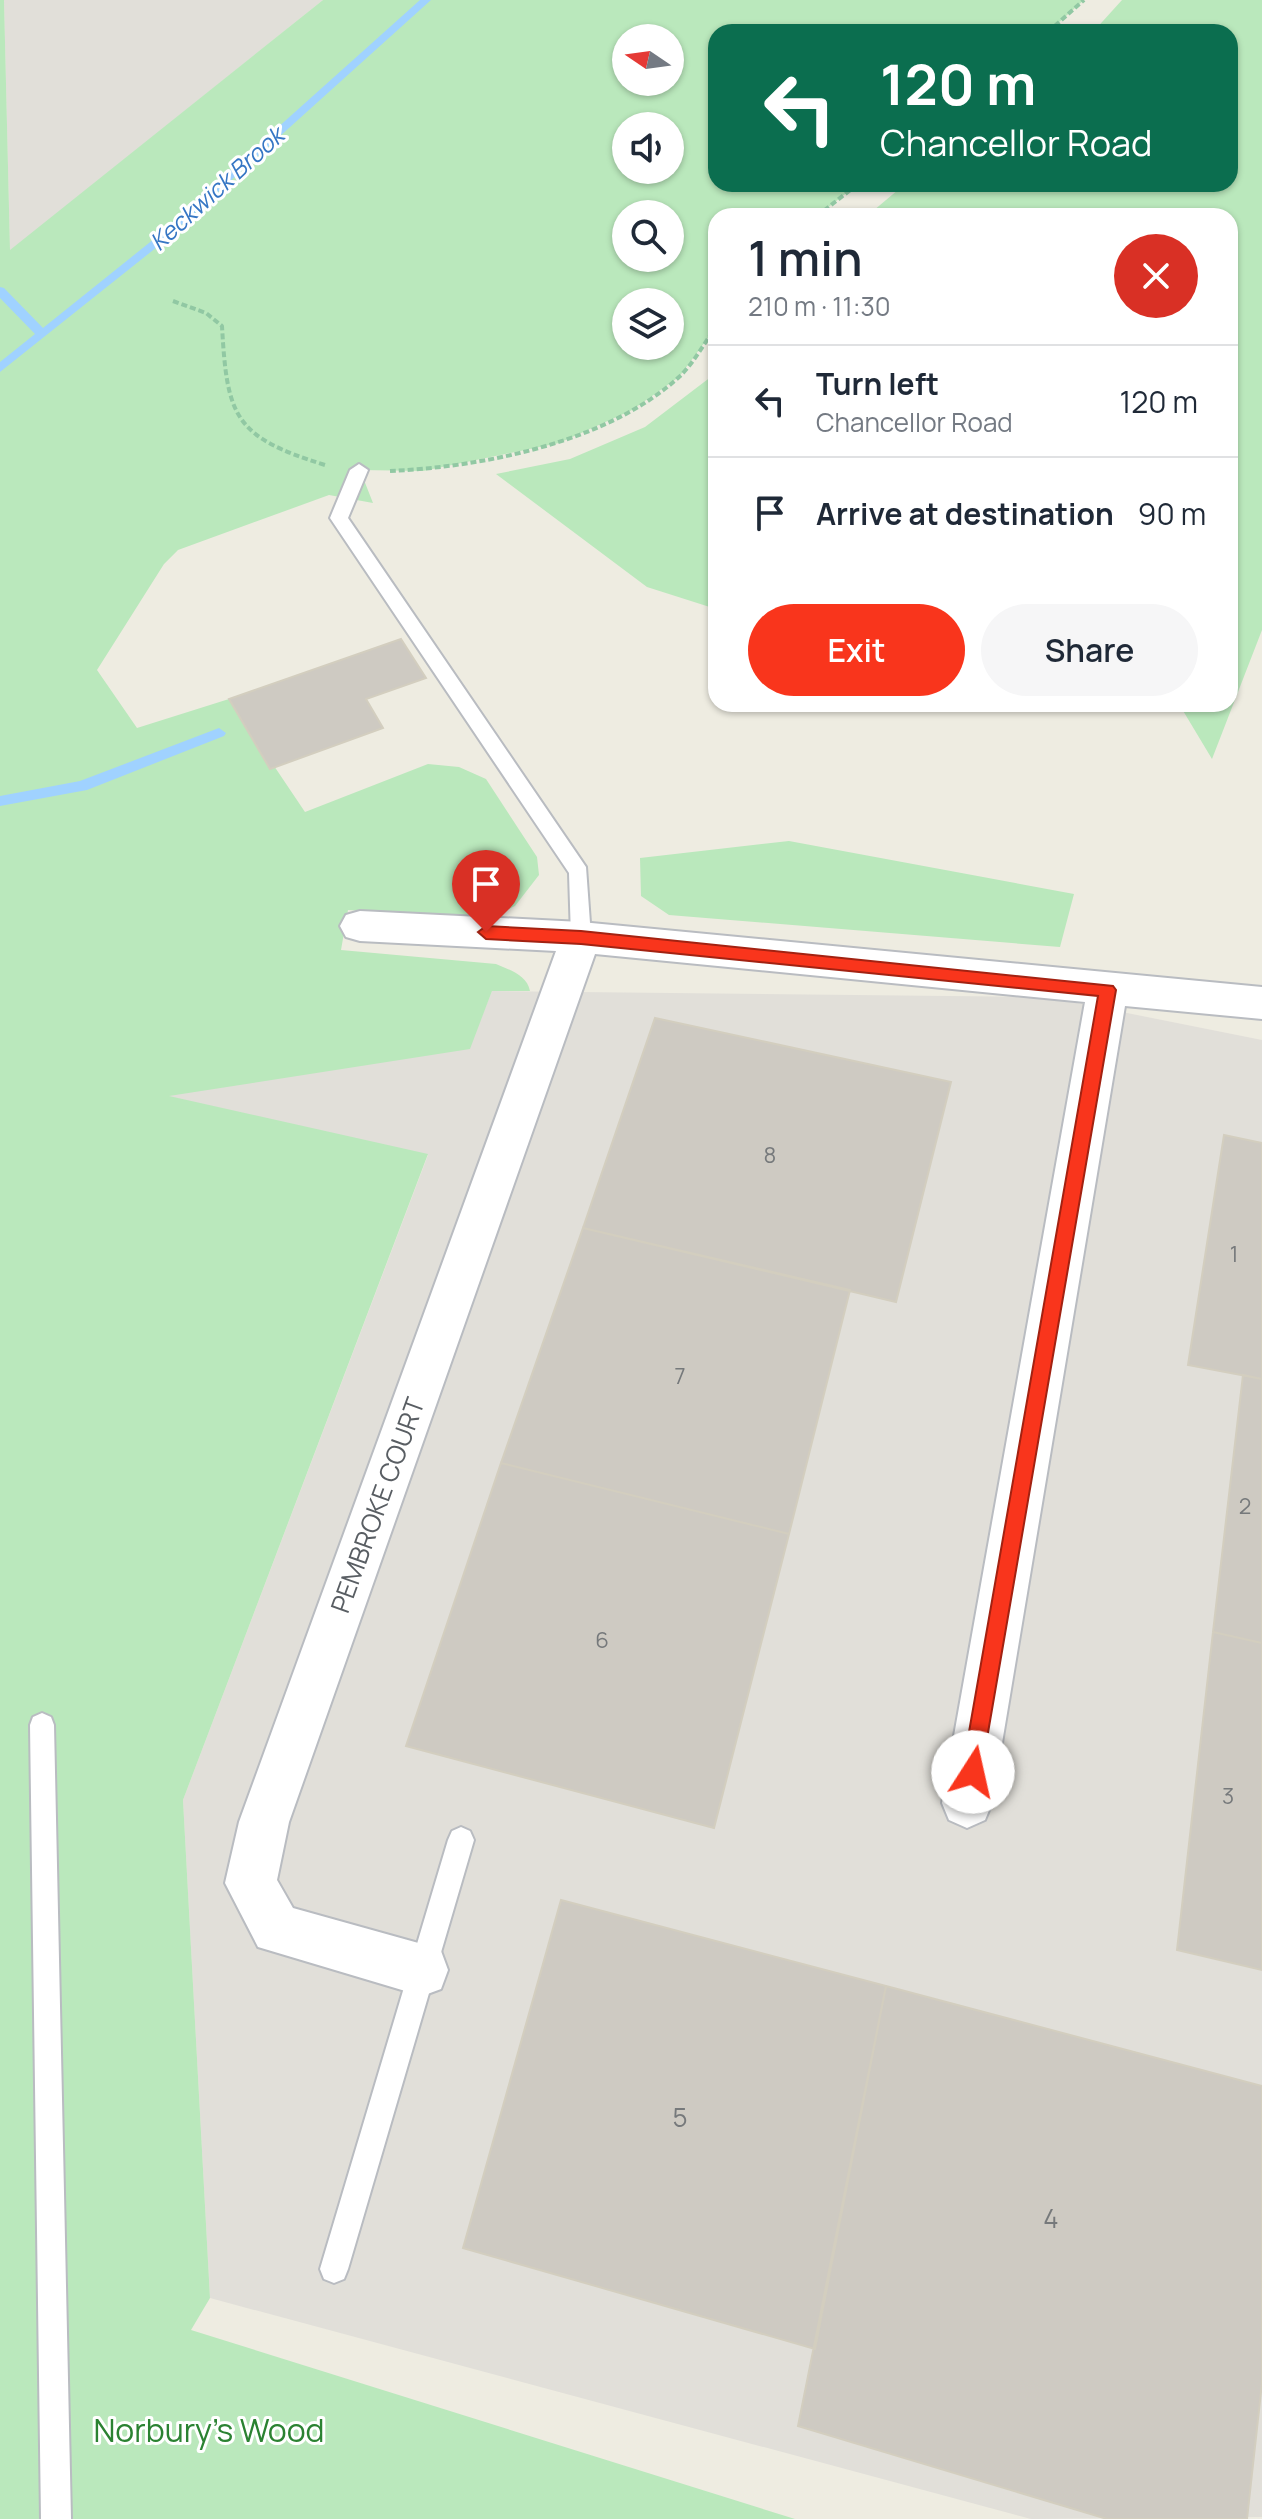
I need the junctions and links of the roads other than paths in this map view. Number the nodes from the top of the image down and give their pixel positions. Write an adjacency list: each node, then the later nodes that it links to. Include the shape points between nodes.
1 (359, 470): 3 (lane, via 339,518 579,872)
2 (360, 926): 3 (street)
3 (581, 937): 4 (street); 9 (street, PEMBROKE COURT, via 264,1822 251,1883 276,1929)
4 (1107, 990): 5 (street); 7 (street)
5 (1262, 1003)
6 (42, 1725): 11 (lane)
7 (967, 1803)
8 (461, 1840): 9 (lane)
9 (422, 1970): 10 (lane)
10 (334, 2269)
11 (56, 2519)

